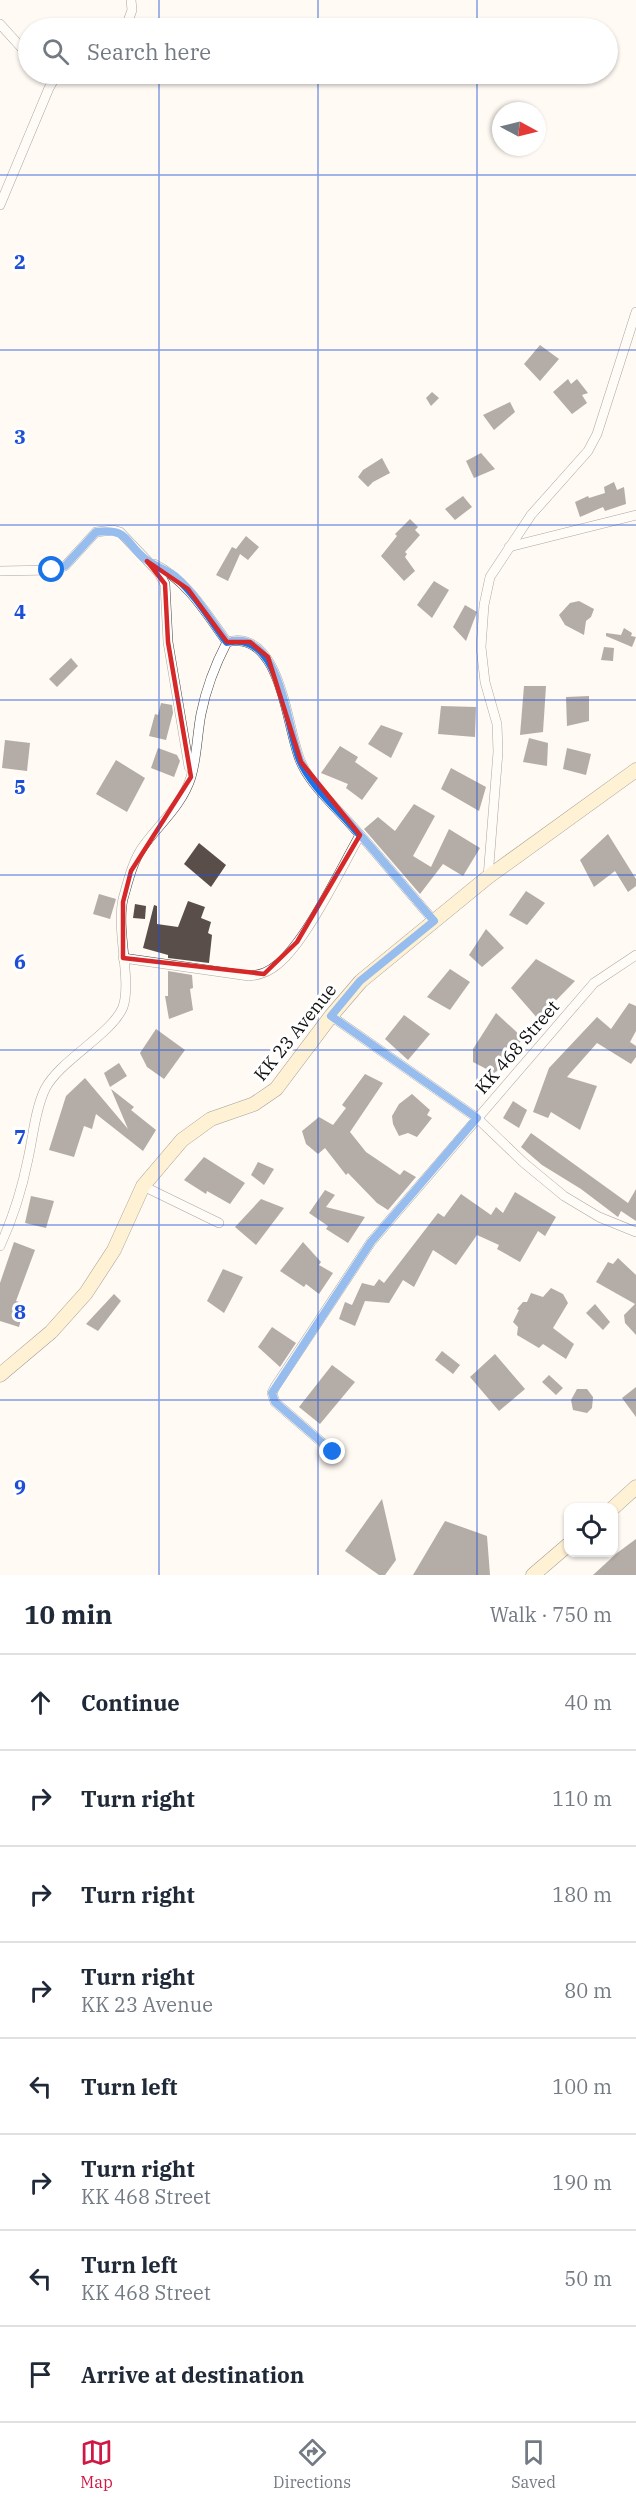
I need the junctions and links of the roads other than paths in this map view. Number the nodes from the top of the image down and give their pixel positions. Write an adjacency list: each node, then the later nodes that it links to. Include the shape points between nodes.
1 (131, 0): 2 (street)
2 (129, 18)
3 (0, 24): 4 (street)
4 (18, 44)
5 (51, 84): 6 (street)
6 (0, 205)
7 (636, 312): 9 (street, via 588,451 531,515)
8 (636, 515): 9 (street)
9 (509, 547): 16 (street, via 490,577 483,605 481,647 485,682 497,724 498,752)
10 (147, 561): 11 (street, via 120,532 104,531 96,532 65,566); 12 (street, via 188,589); 14 (street, via 165,584 168,642)
11 (0, 571)
12 (227, 642): 14 (street, via 204,700); 15 (street, via 250,642 268,657 301,762 322,793)
13 (636, 770): 16 (main road, KK 23 Avenue)
14 (191, 777): 19 (street, via 163,825 142,848 131,871 123,902)
15 (360, 835): 17 (street); 19 (street, via 297,942 279,964 264,974 249,976)
16 (488, 877): 17 (main road, KK 23 Avenue)
17 (434, 921): 20 (main road, KK 23 Avenue, via 360,981)
18 (636, 955): 21 (street, KK 468 Street, via 594,982)
19 (123, 958): 25 (street, via 125,992 117,1018 46,1088 25,1174)
20 (331, 1016): 21 (street); 22 (main road, KK 23 Avenue, via 276,1089 255,1104 211,1119 182,1140)
21 (477, 1118): 24 (street, via 564,1196 599,1217); 27 (street, KK 468 Street, via 371,1242 272,1393 275,1402)
22 (143, 1186): 23 (street); 26 (main road, KK 23 Avenue, via 114,1250 86,1293 51,1332)
23 (219, 1223)
24 (636, 1232)
25 (0, 1246)
26 (0, 1375)
27 (333, 1452)
28 (636, 1487): 29 (main road)
29 (618, 1503)
30 (564, 1548): 31 (main road)
31 (533, 1575)

